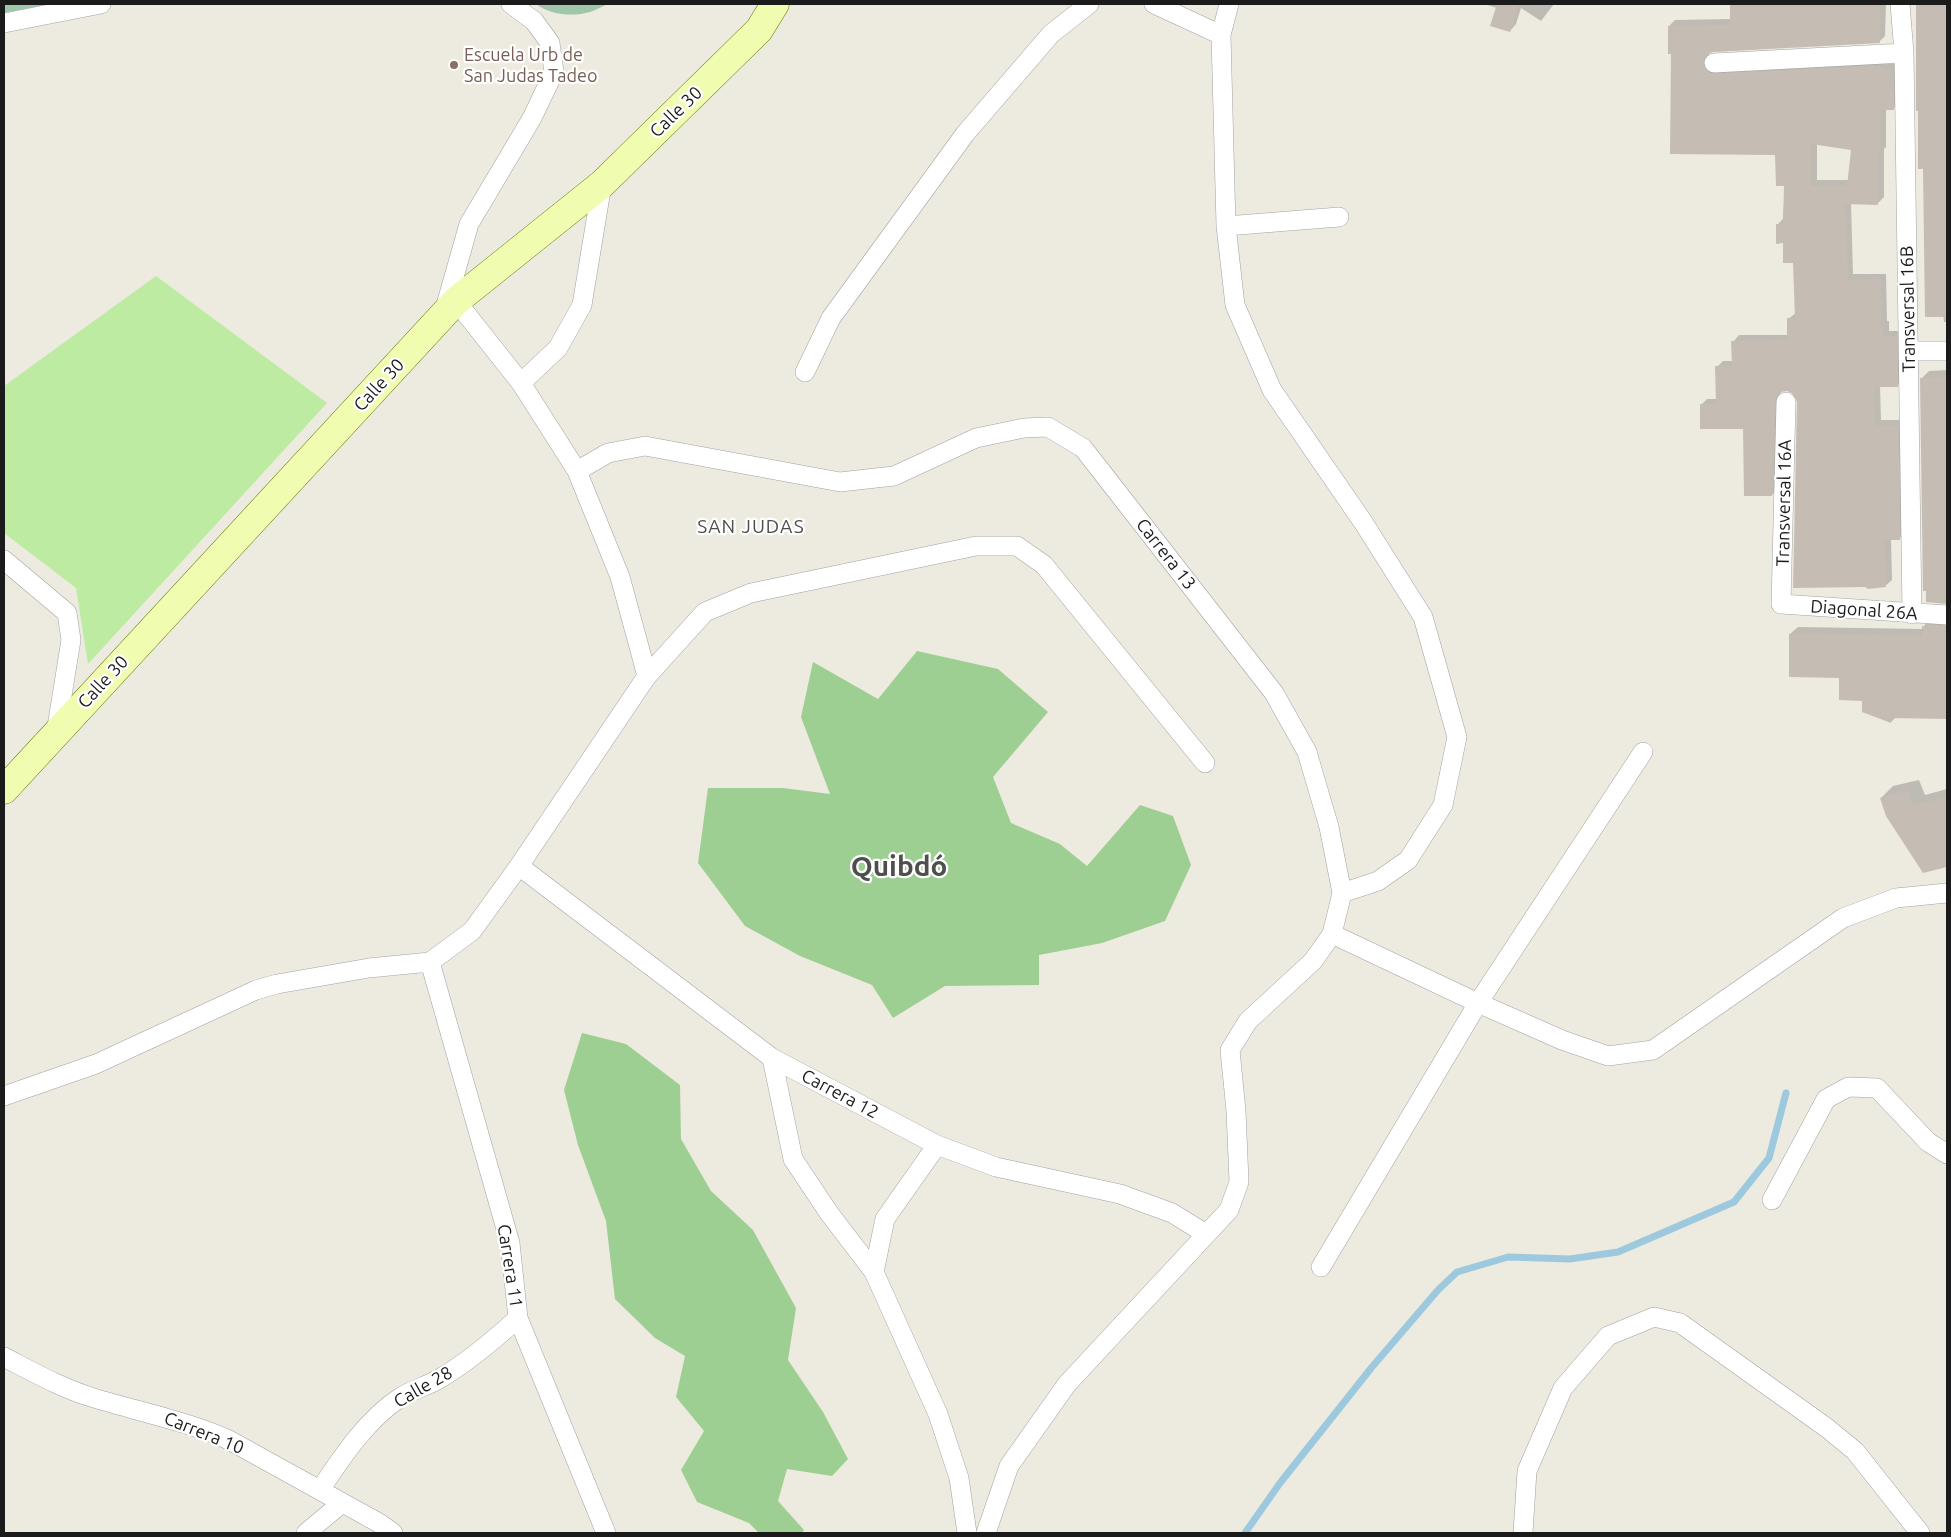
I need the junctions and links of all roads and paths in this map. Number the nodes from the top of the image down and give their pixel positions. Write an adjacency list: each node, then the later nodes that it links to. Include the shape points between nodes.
1 (101, 4): 8 (street)
2 (510, 4): 15 (street, via 534,21 550,43 554,72 532,118 469,224)
3 (775, 4): 12 (main road, Calle 30, via 759,30)
4 (1089, 4): 18 (street, via 1052,34 965,134 831,318)
5 (1154, 4): 9 (street)
6 (1229, 4): 9 (street)
7 (1900, 4): 10 (street, Transversal 16B)
8 (4, 23)
9 (1221, 35): 14 (street)
10 (1904, 54): 11 (street); 16 (street, Transversal 16B)
11 (1714, 63)
12 (602, 184): 15 (main road, Calle 30); 19 (street, via 582,305 558,348)
13 (1339, 217): 14 (street)
14 (1226, 226): 32 (street, via 1235,305 1272,390 1363,522 1423,617 1457,737 1443,805 1408,860 1378,881)
15 (450, 308): 19 (street); 27 (main road, Calle 30)
16 (1908, 351): 17 (street); 24 (street, Transversal 16B)
17 (1947, 351)
18 (805, 372)
19 (521, 383): 21 (street)
20 (1786, 402): 23 (street, Transversal 16A)
21 (577, 471): 26 (street, via 620,577); 32 (street, Carrera 13, via 608,453 645,446 840,482 894,476 976,438 1024,428 1048,427 1083,448 1274,693 1307,752 1329,827)
22 (4, 560): 27 (street, via 67,613 71,640)
23 (1781, 604): 24 (street, Diagonal 26A)
24 (1912, 614): 25 (street, Diagonal 26A)
25 (1947, 615)
26 (647, 676): 29 (street, via 705,612 751,593 976,546 1017,546 1044,565); 31 (street)
27 (56, 733): 30 (main road, Calle 30)
28 (1643, 752): 36 (street)
29 (1205, 763)
30 (9, 776)
31 (519, 866): 35 (street, via 472,931); 37 (street, Carrera 12)
32 (1342, 893): 34 (street)
33 (1947, 894): 36 (street, via 1896,898 1843,918 1653,1050 1608,1056 1562,1040)
34 (1332, 934): 36 (street); 42 (street, via 1313,961 1248,1021 1230,1050 1239,1182 1229,1210)
35 (430, 962): 38 (street, via 369,968 256,990 96,1064); 45 (street, Carrera 11, via 510,1243)
36 (1478, 1003): 43 (street)
37 (772, 1058): 39 (street, Carrera 12); 44 (street, via 793,1159)
38 (4, 1096)
39 (937, 1145): 42 (street, Carrera 12, via 996,1167 1120,1194 1172,1213); 44 (street, via 885,1219)
40 (1947, 1154): 41 (street, via 1928,1142 1876,1088 1848,1087 1826,1099)
41 (1772, 1200)
42 (1206, 1234): 53 (street, via 1067,1384 1009,1466)
43 (1321, 1267)
44 (874, 1272): 52 (street, via 938,1414 960,1478)
45 (518, 1318): 47 (street, Calle 28, via 455,1369 389,1406 369,1424); 51 (street, Carrera 11)
46 (4, 1357): 47 (street, Carrera 10, via 93,1398 204,1429)
47 (320, 1490): 48 (street, Carrera 10)
48 (342, 1504): 49 (street); 50 (street, Carrera 10)
49 (306, 1533)
50 (393, 1533)
51 (606, 1533)
52 (967, 1533)
53 (986, 1533)
54 (1523, 1533): 55 (street, via 1527,1471 1563,1388 1608,1336 1654,1317 1680,1323 1855,1451)
55 (1920, 1533)

